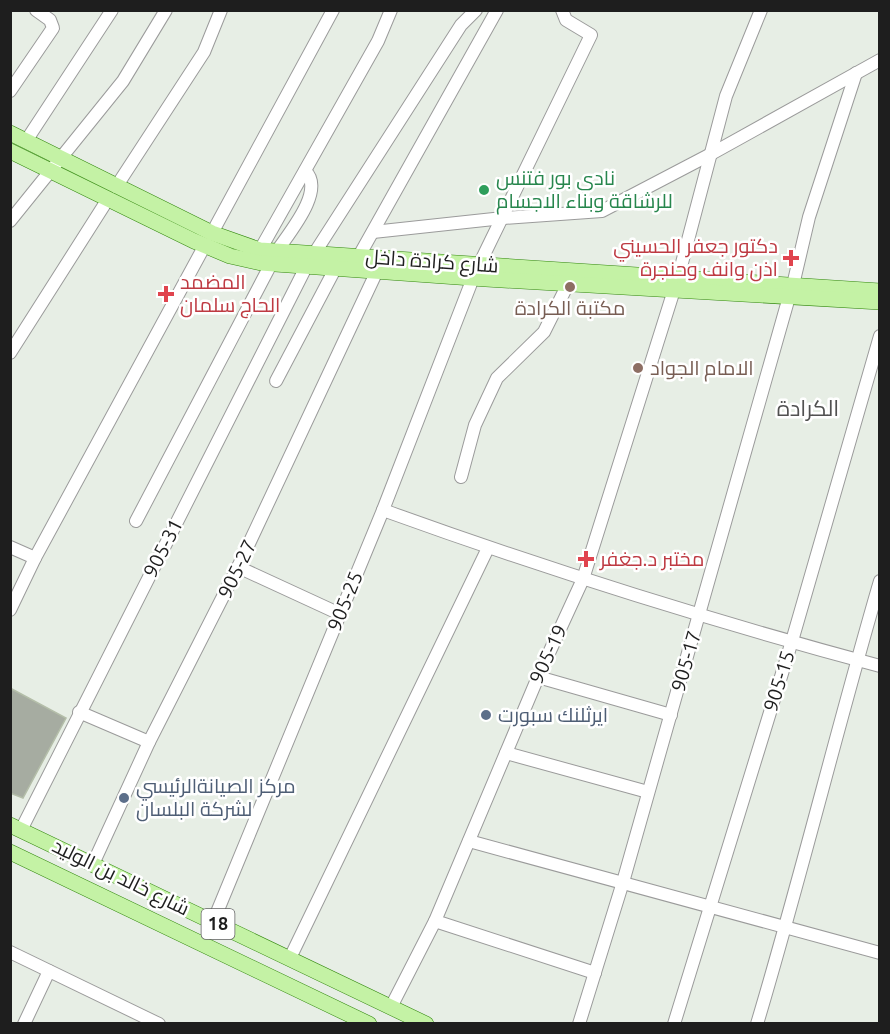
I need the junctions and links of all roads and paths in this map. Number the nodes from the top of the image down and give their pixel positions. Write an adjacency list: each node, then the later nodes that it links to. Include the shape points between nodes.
1 (36, 10): 13 (street, via 50,20 53,28)
2 (112, 10): 15 (street)
3 (166, 10): 18 (street, via 123,81)
4 (221, 10): 21 (street, via 204,52)
5 (333, 10): 25 (street)
6 (391, 10): 20 (street, via 378,42)
7 (476, 10): 27 (street, via 461,25)
8 (498, 10): 24 (street)
9 (562, 10): 22 (street, 905-25, via 566,20 591,35)
10 (761, 10): 17 (street, 905-19, via 726,96)
11 (879, 60): 12 (street)
12 (856, 73): 17 (street); 36 (street, 905-17, via 809,217)
13 (10, 91)
14 (10, 133): 15 (main road, شارع كرادة داخل)
15 (26, 141): 18 (main road, شارع كرادة داخل)
16 (10, 151): 19 (main road, شارع كرادة داخل)
17 (711, 154): 22 (street, via 602,211); 35 (street, 905-19)
18 (63, 158): 19 (street); 21 (main road, شارع كرادة داخل)
19 (51, 171): 21 (main road, شارع كرادة داخل); 23 (street)
20 (305, 171): 26 (street); 29 (street, 905-31, via 311,179 310,195)
21 (112, 193): 25 (main road, شارع كرادة داخل); 40 (street)
22 (503, 218): 24 (street); 33 (street, 905-25)
23 (10, 221)
24 (373, 232): 28 (street)
25 (208, 239): 26 (main road, شارع كرادة داخل); 29 (main road, شارع كرادة داخل, via 230,256); 47 (street)
26 (260, 250): 29 (main road, شارع كرادة داخل)
27 (314, 254): 28 (main road, شارع كرادة داخل); 29 (main road, شارع كرادة داخل)
28 (359, 256): 33 (main road, شارع كرادة داخل)
29 (274, 258): 30 (main road, شارع كرادة داخل); 44 (street, 905-31)
30 (306, 267): 31 (main road, شارع كرادة داخل); 58 (street, 905-31)
31 (335, 269): 32 (main road, شارع كرادة داخل); 41 (street)
32 (377, 272): 33 (main road, شارع كرادة داخل); 48 (street, 905-27)
33 (476, 272): 34 (main road, شارع كرادة داخل); 35 (main road, شارع كرادة داخل); 43 (street, 905-25)
34 (568, 284): 35 (main road, شارع كرادة داخل); 42 (street, via 543,332 497,378 475,425)
35 (676, 284): 36 (main road, شارع كرادة داخل); 49 (street, 905-19)
36 (791, 291): 37 (main road, شارع كرادة داخل); 38 (main road, شارع كرادة داخل); 53 (street, 905-17)
37 (879, 291)
38 (879, 302)
39 (879, 336): 54 (street, 905-15)
40 (10, 353)
41 (276, 381)
42 (461, 477)
43 (383, 510): 46 (street); 52 (street, 905-25)
44 (136, 521)
45 (10, 547): 47 (street)
46 (488, 548): 49 (street); 74 (street)
47 (35, 558): 51 (street)
48 (238, 567): 52 (street); 60 (street, 905-27)
49 (583, 579): 53 (street); 57 (street, 905-19)
50 (879, 581): 55 (street)
51 (10, 610)
52 (340, 614): 69 (street, 905-25)
53 (700, 615): 54 (street); 59 (street, 905-17)
54 (792, 641): 55 (street); 68 (street, 905-15)
55 (857, 660): 56 (street); 71 (street)
56 (879, 666)
57 (538, 677): 59 (street); 61 (street, 905-19)
58 (79, 712): 60 (street); 63 (street, 905-31)
59 (671, 715): 62 (street, 905-17)
60 (149, 742): 66 (street, 905-27)
61 (506, 753): 62 (street); 64 (street, 905-19)
62 (648, 792): 67 (street, 905-17)
63 (16, 827): 66 (main road, شارع خالد بن الوليد / 18)
64 (469, 841): 67 (street); 70 (street, 905-19)
65 (10, 852): 80 (main road, شارع خالد بن الوليد / 18)
66 (93, 864): 69 (main road, شارع خالد بن الوليد / 18)
67 (623, 882): 68 (street); 76 (street, 905-17)
68 (709, 906): 71 (street); 83 (street, 905-15)
69 (213, 921): 74 (main road, شارع خالد بن الوليد / 18)
70 (435, 921): 76 (street); 77 (street, 905-19)
71 (786, 927): 73 (street); 84 (street)
72 (10, 952): 75 (street)
73 (879, 953)
74 (290, 958): 77 (main road, شارع خالد بن الوليد / 18)
75 (49, 971): 78 (street); 79 (street)
76 (595, 973): 82 (street, 905-17)
77 (391, 1006): 81 (main road, شارع خالد بن الوليد / 18)
78 (24, 1023)
79 (159, 1023)
80 (369, 1023)
81 (426, 1023)
82 (579, 1023)
83 (674, 1023)
84 (757, 1023)

